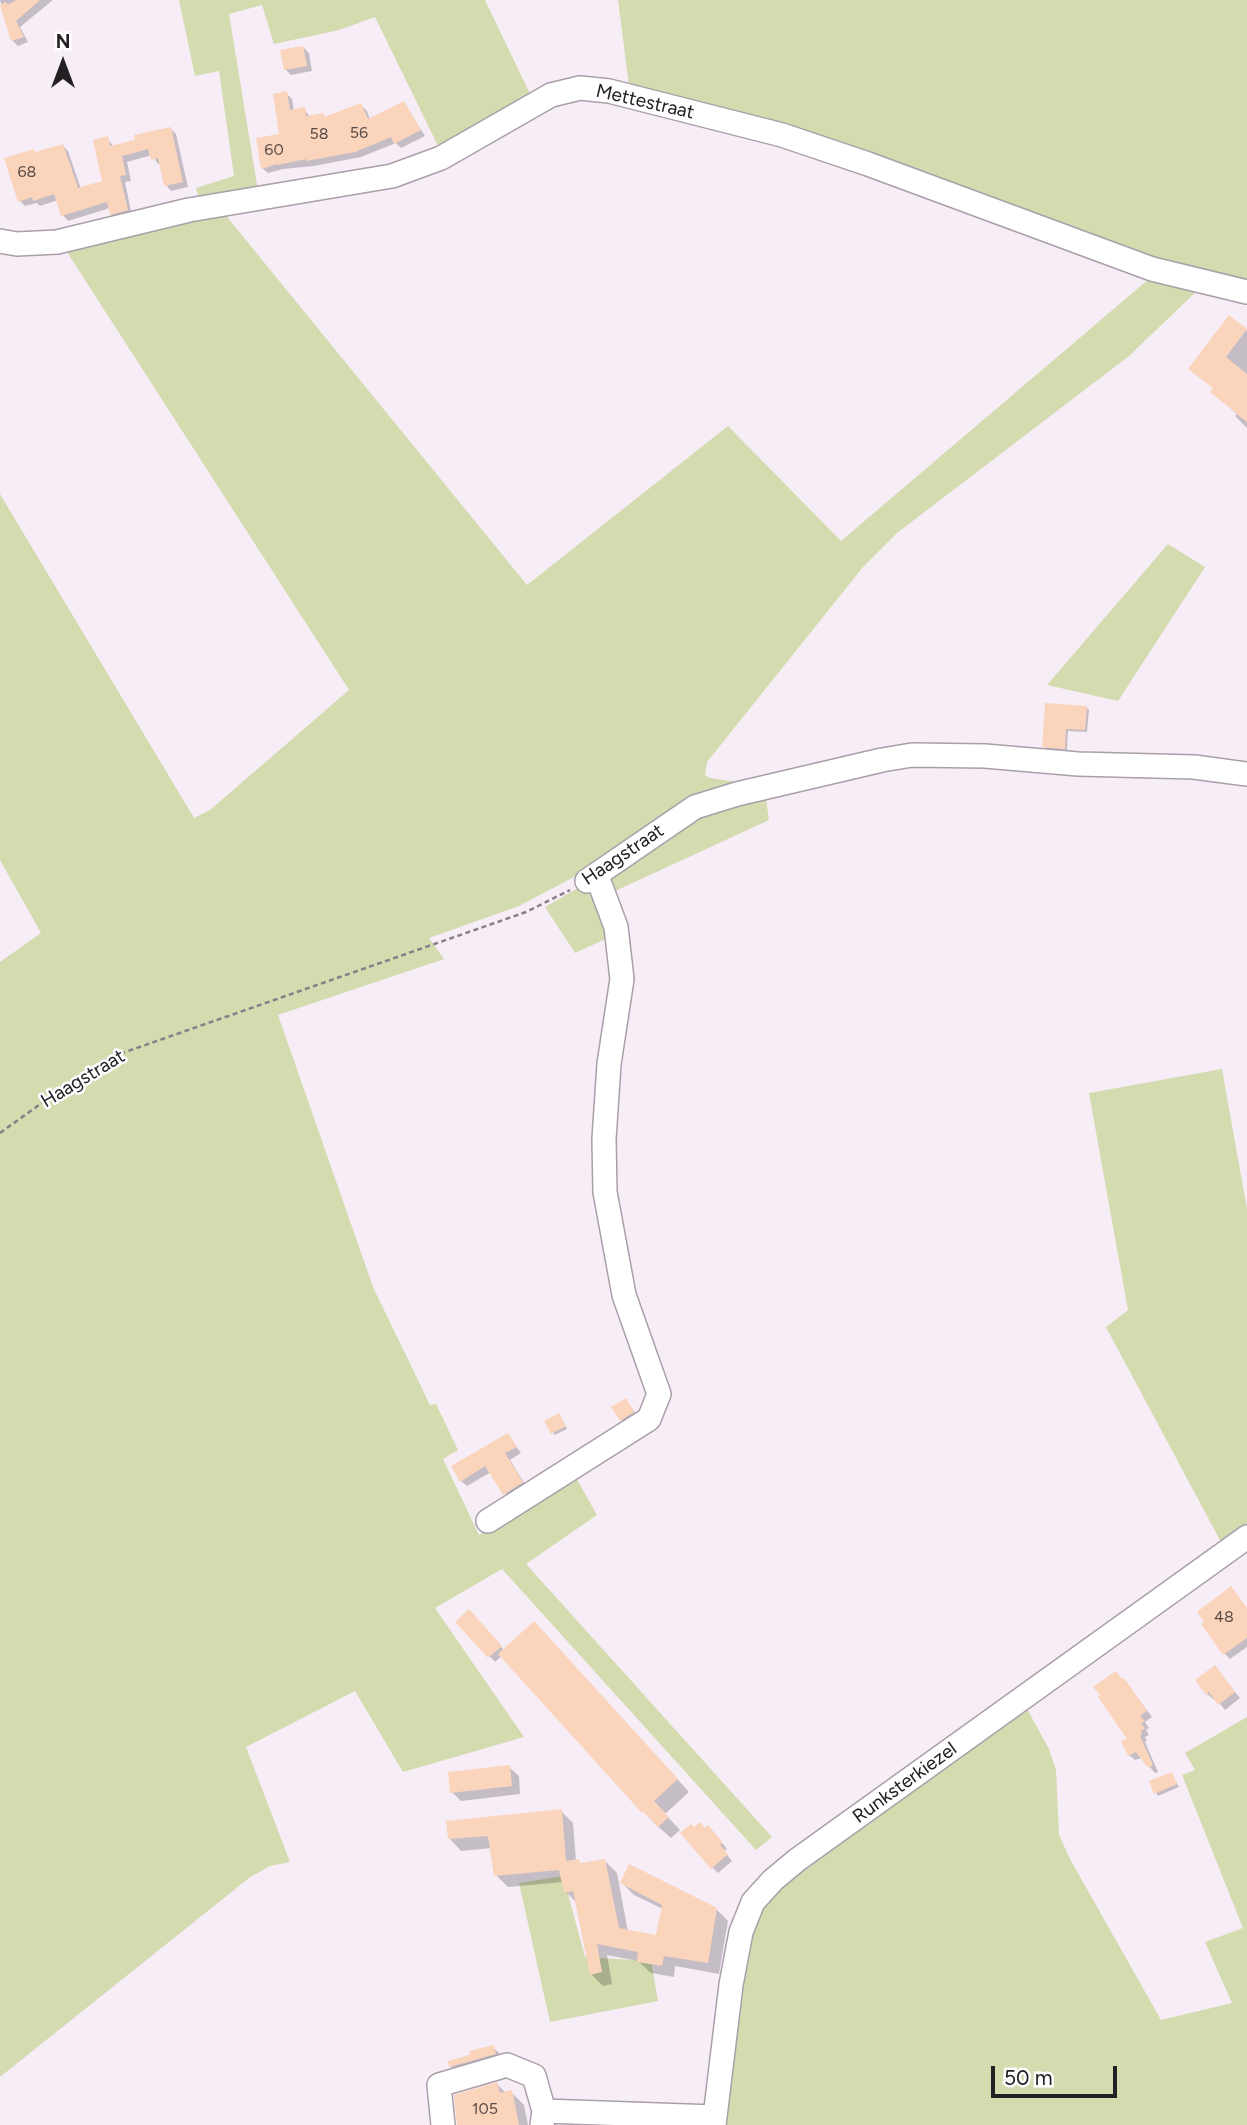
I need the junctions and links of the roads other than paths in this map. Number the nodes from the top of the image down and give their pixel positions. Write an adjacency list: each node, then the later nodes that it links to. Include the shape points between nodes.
1 (0, 242): 2 (street, Mettestraat, via 57,242 190,210 392,176 441,158 551,95 580,88 782,135 1152,269)
2 (1247, 292)
3 (1247, 774): 4 (street, Haagstraat, via 985,756 892,758 695,807 592,878 616,927 622,979 609,1064 605,1192 624,1295 659,1394 649,1419)
4 (488, 1521)
5 (1247, 1537): 7 (street, Runksterkiezel, via 773,1880 753,1902 741,1932)
6 (543, 2118): 7 (street); 8 (street, via 534,2076 507,2065 439,2085)
7 (715, 2121)
8 (443, 2125)

